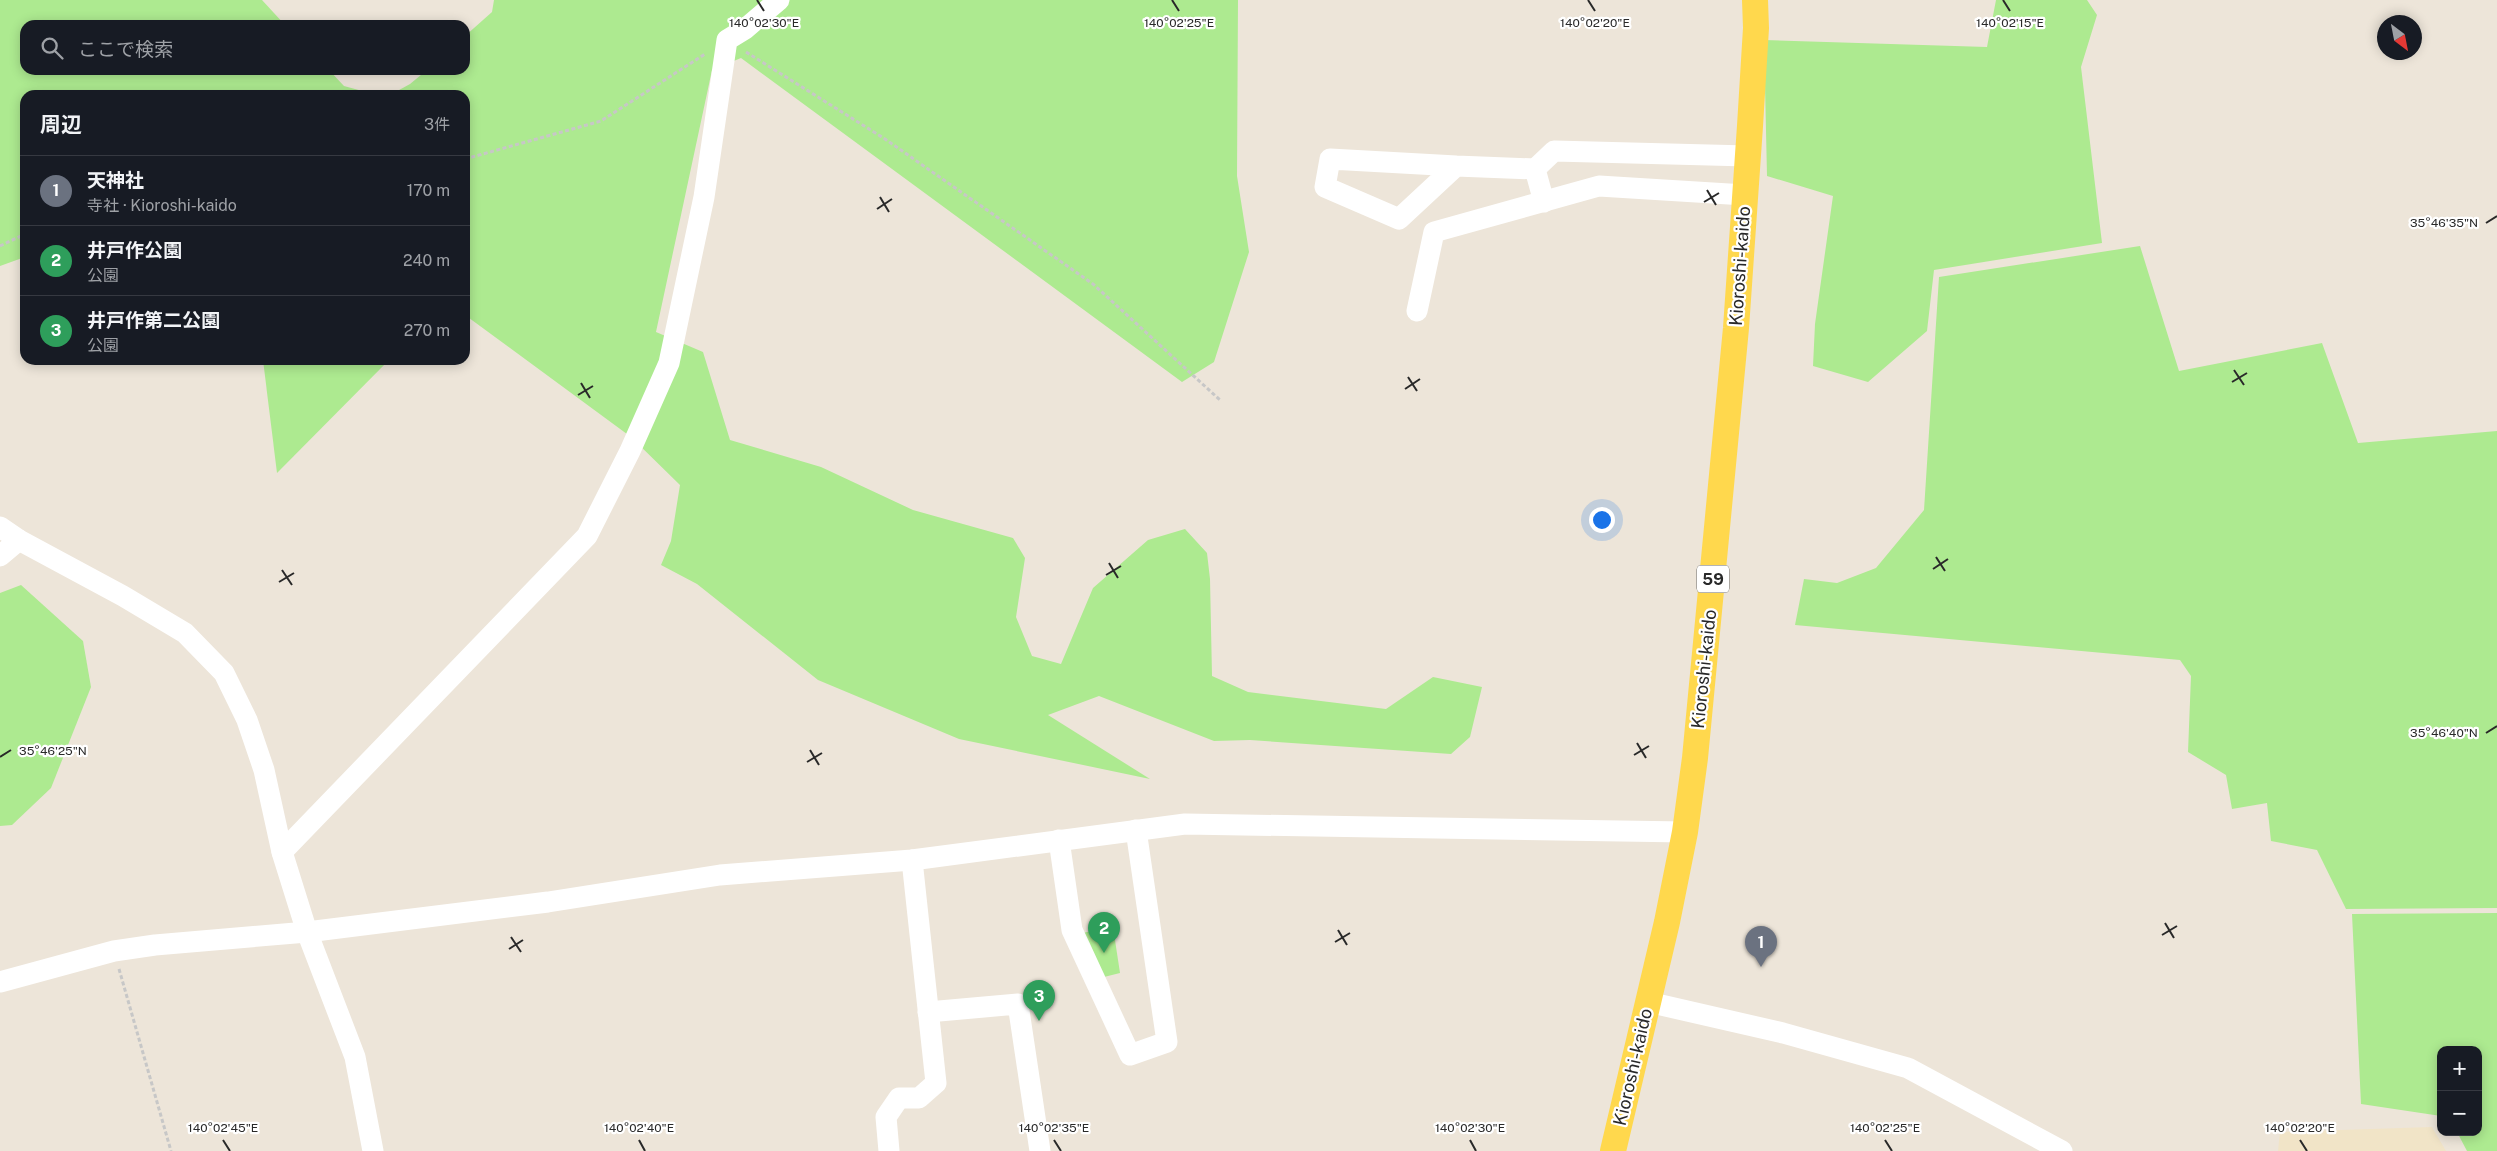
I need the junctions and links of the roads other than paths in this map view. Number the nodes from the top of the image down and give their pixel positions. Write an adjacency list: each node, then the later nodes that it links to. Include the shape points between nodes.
1 (779, 0): 15 (street, via 728,40 704,197 669,363 587,536)
2 (1756, 0): 3 (main road, Kioroshi-kaido / 59)
3 (1748, 156): 5 (street, via 1554,151); 6 (main road, Kioroshi-kaido / 59)
4 (1456, 166): 4 (street, via 1399,219 1325,187 1330,159); 5 (street)
5 (1535, 169): 7 (street)
6 (1745, 195): 7 (street, via 1599,186); 13 (main road, Kioroshi-kaido / 59, via 1708,630)
7 (1544, 202): 8 (street, via 1434,232)
8 (1417, 311)
9 (0, 527): 10 (street)
10 (19, 540): 11 (street); 15 (street, via 185,633 224,673 247,720 264,770)
11 (0, 556)
12 (1136, 830): 13 (street, via 1185,824); 14 (street); 14 (street, via 1167,1042 1130,1055 1072,930)
13 (1685, 832): 19 (main road, Kioroshi-kaido / 59)
14 (1059, 840): 16 (street)
15 (282, 852): 17 (street)
16 (912, 860): 17 (street, via 720,875 548,902); 20 (street)
17 (307, 932): 18 (street, via 114,951); 21 (street, via 355,1057)
18 (0, 982)
19 (1648, 1002): 24 (main road, Kioroshi-kaido / 59); 25 (street, via 1783,1033 1908,1068)
20 (928, 1012): 22 (street, via 936,1082 919,1098 898,1098 886,1117); 23 (street, via 1018,1004)
21 (373, 1151)
22 (889, 1151)
23 (1040, 1151)
24 (1613, 1151)
25 (2062, 1151)

